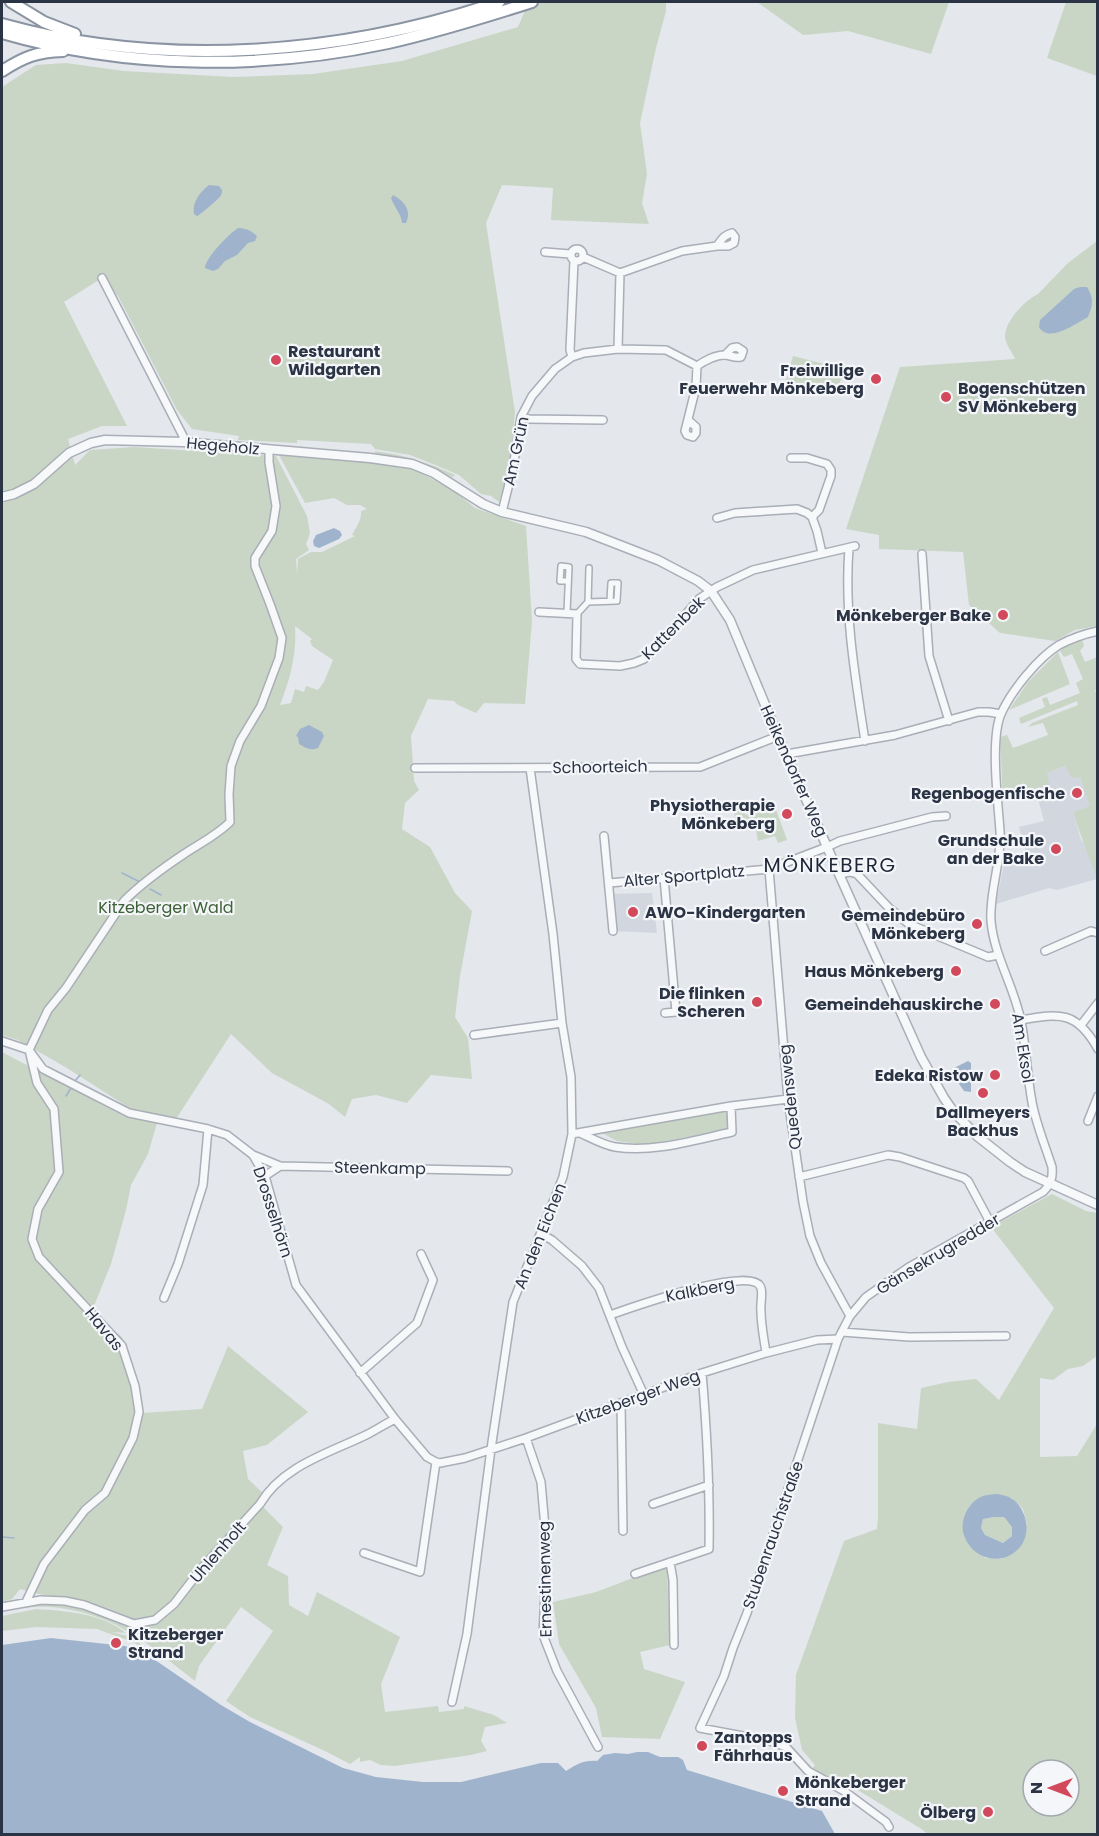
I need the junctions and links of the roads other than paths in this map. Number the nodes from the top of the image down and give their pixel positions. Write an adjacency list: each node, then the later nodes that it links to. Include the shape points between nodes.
1 (11, 2): 6 (highway, via 44,22)
2 (499, 2): 6 (highway, via 385,33 283,48 190,51)
3 (532, 2): 7 (highway, via 422,35 314,55 190,61)
4 (2, 24): 6 (highway)
5 (2, 33): 7 (highway)
6 (95, 42)
7 (76, 50): 8 (highway, via 33,54)
8 (2, 70)
9 (717, 246): 13 (street, via 682,251)
10 (545, 252): 11 (street)
11 (572, 257): 12 (street, via 579,261); 12 (street, via 572,251 577,249); 17 (street)
12 (583, 257): 13 (street)
13 (620, 273): 15 (street)
14 (102, 278): 22 (street)
15 (618, 349): 17 (street, Am Grün); 18 (street, Am Grün, via 666,350)
16 (725, 355): 18 (street)
17 (572, 357): 19 (street, Am Grün, via 555,369 532,396)
18 (697, 366): 21 (street)
19 (521, 417): 20 (street); 27 (street, Am Grün)
20 (603, 420)
21 (688, 420)
22 (183, 442): 23 (street, Hegeholz); 26 (street, Hegeholz, via 91,443 69,453 34,484)
23 (269, 450): 25 (street, Hegeholz, via 400,462 434,473); 66 (street, via 276,506 272,531 255,558 255,566 282,638 279,658 261,706 240,741 231,766 230,822 124,901 48,1010)
24 (791, 459): 28 (street, via 807,458 827,464 831,470 819,510)
25 (456, 486): 27 (street, Heikendorfer Weg)
26 (2, 497)
27 (502, 512): 34 (street, Heikendorfer Weg, via 586,532 658,561)
28 (812, 517): 29 (street, via 797,509); 30 (street)
29 (717, 518)
30 (822, 553): 34 (street, via 753,570); 44 (street, via 852,547 850,636)
31 (922, 554): 42 (street, via 929,656)
32 (589, 568): 36 (street)
33 (568, 582): 38 (street)
34 (711, 591): 39 (street, Kattenbek, via 688,610 644,659 620,666 580,664 576,659); 43 (street, Heikendorfer Weg, via 730,620)
35 (610, 601): 36 (street)
36 (588, 602): 39 (street)
37 (539, 612): 38 (street)
38 (567, 612): 39 (street)
39 (577, 614)
40 (1098, 631): 41 (street, via 1079,635 1053,650 1022,681)
41 (1001, 714): 42 (street, via 978,712); 58 (street, Am Eksol, via 995,744 1000,847 991,920)
42 (949, 721): 44 (street)
43 (778, 736): 45 (street, Heikendorfer Weg); 47 (street, Schoorteich, via 700,767)
44 (865, 741): 45 (street)
45 (787, 754): 50 (street, Heikendorfer Weg)
46 (415, 768): 47 (street, Schoorteich)
47 (530, 768): 62 (street, An den Eichen)
48 (946, 816): 50 (street, Alter Sportplatz)
49 (604, 836): 54 (street, Alter Sportplatz)
50 (827, 847): 51 (street, Alter Sportplatz); 52 (street, Heikendorfer Weg)
51 (769, 869): 53 (street, Alter Sportplatz); 69 (street, Quedensweg)
52 (839, 874): 58 (street, via 857,874 909,924 988,957); 79 (street, Heikendorfer Weg, via 921,1057 953,1112 1010,1162)
53 (664, 878): 54 (street, Alter Sportplatz); 60 (street, via 676,1012)
54 (609, 884): 55 (street, Alter Sportplatz)
55 (613, 931)
56 (1098, 933): 57 (street, via 1091,931)
57 (1045, 951)
58 (998, 955): 61 (street, Am Eksol)
59 (1098, 1003): 63 (street)
60 (665, 1013)
61 (1021, 1020): 63 (street, via 1059,1016); 79 (street, Am Eksol, via 1033,1105 1052,1167)
62 (562, 1023): 64 (street); 73 (street, An den Eichen)
63 (1081, 1025): 67 (street)
64 (474, 1035)
65 (2, 1041): 66 (street, Drosselhörn)
66 (29, 1050): 72 (street, Drosselhörn, via 43,1069 129,1113); 104 (street, Havas, via 37,1083 54,1109 58,1172 38,1209 32,1239 39,1257 122,1346 139,1412 133,1438 105,1493 85,1510 44,1563)
67 (1098, 1050)
68 (1098, 1096): 71 (street)
69 (788, 1099): 70 (street); 78 (street, Quedensweg)
70 (731, 1106): 73 (street); 73 (street, via 732,1132 685,1142 644,1149 623,1148)
71 (1088, 1121)
72 (208, 1128): 74 (street, Drosselhörn, via 227,1135); 84 (street, via 203,1185)
73 (576, 1134): 82 (street, An den Eichen)
74 (253, 1155): 75 (street, Steenkamp); 77 (street, Drosselhörn)
75 (280, 1166): 76 (street, Steenkamp); 77 (street)
76 (508, 1171)
77 (265, 1176): 90 (street, Drosselhörn, via 296,1285)
78 (799, 1177): 81 (street, via 888,1155 900,1157 968,1181); 86 (street, Quedensweg, via 814,1245)
79 (1050, 1184): 80 (street, Heikendorfer Weg); 81 (street, Gänsekrugredder, via 1043,1192)
80 (1098, 1205)
81 (990, 1222): 86 (street, Gänsekrugredder, via 909,1267 866,1297)
82 (541, 1234): 85 (street, via 582,1266 599,1288); 96 (street, An den Eichen, via 513,1302)
83 (421, 1254): 90 (street, via 433,1280 417,1323)
84 (164, 1298)
85 (610, 1315): 89 (street, Kalkberg, via 716,1283 751,1281 761,1288); 92 (street)
86 (850, 1316): 87 (street, Gänsekrugredder)
87 (840, 1335): 88 (street, Kitzeberger Weg); 89 (street, Kitzeberger Weg); 109 (street, Stubenrauchstraße, via 747,1612 700,1728 786,1747 808,1772 856,1799)
88 (1006, 1336)
89 (766, 1353): 91 (street, Kitzeberger Weg)
90 (360, 1373): 94 (street, Drosselhörn)
91 (702, 1373): 92 (street, Kitzeberger Weg); 98 (street)
92 (644, 1395): 93 (street, Kitzeberger Weg)
93 (621, 1404): 95 (street, Kitzeberger Weg); 100 (street)
94 (395, 1419): 97 (street, Drosselhörn); 104 (street, Uhlenholt, via 310,1460 279,1481 174,1604 155,1620 134,1624 65,1601)
95 (526, 1438): 96 (street, Kitzeberger Weg); 108 (street, Ernestinenweg, via 541,1482 547,1550 543,1635 557,1671)
96 (491, 1449): 97 (street, Kitzeberger Weg); 107 (street, An den Eichen, via 467,1634)
97 (437, 1463): 101 (street, via 420,1572)
98 (709, 1485): 99 (street); 102 (street, via 708,1549)
99 (653, 1504)
100 (623, 1531)
101 (364, 1553)
102 (670, 1562): 103 (street); 106 (street)
103 (635, 1574)
104 (26, 1602): 105 (street, Uhlenholt)
105 (2, 1608)
106 (674, 1645)
107 (452, 1701)
108 (598, 1746)
109 (889, 1827)

